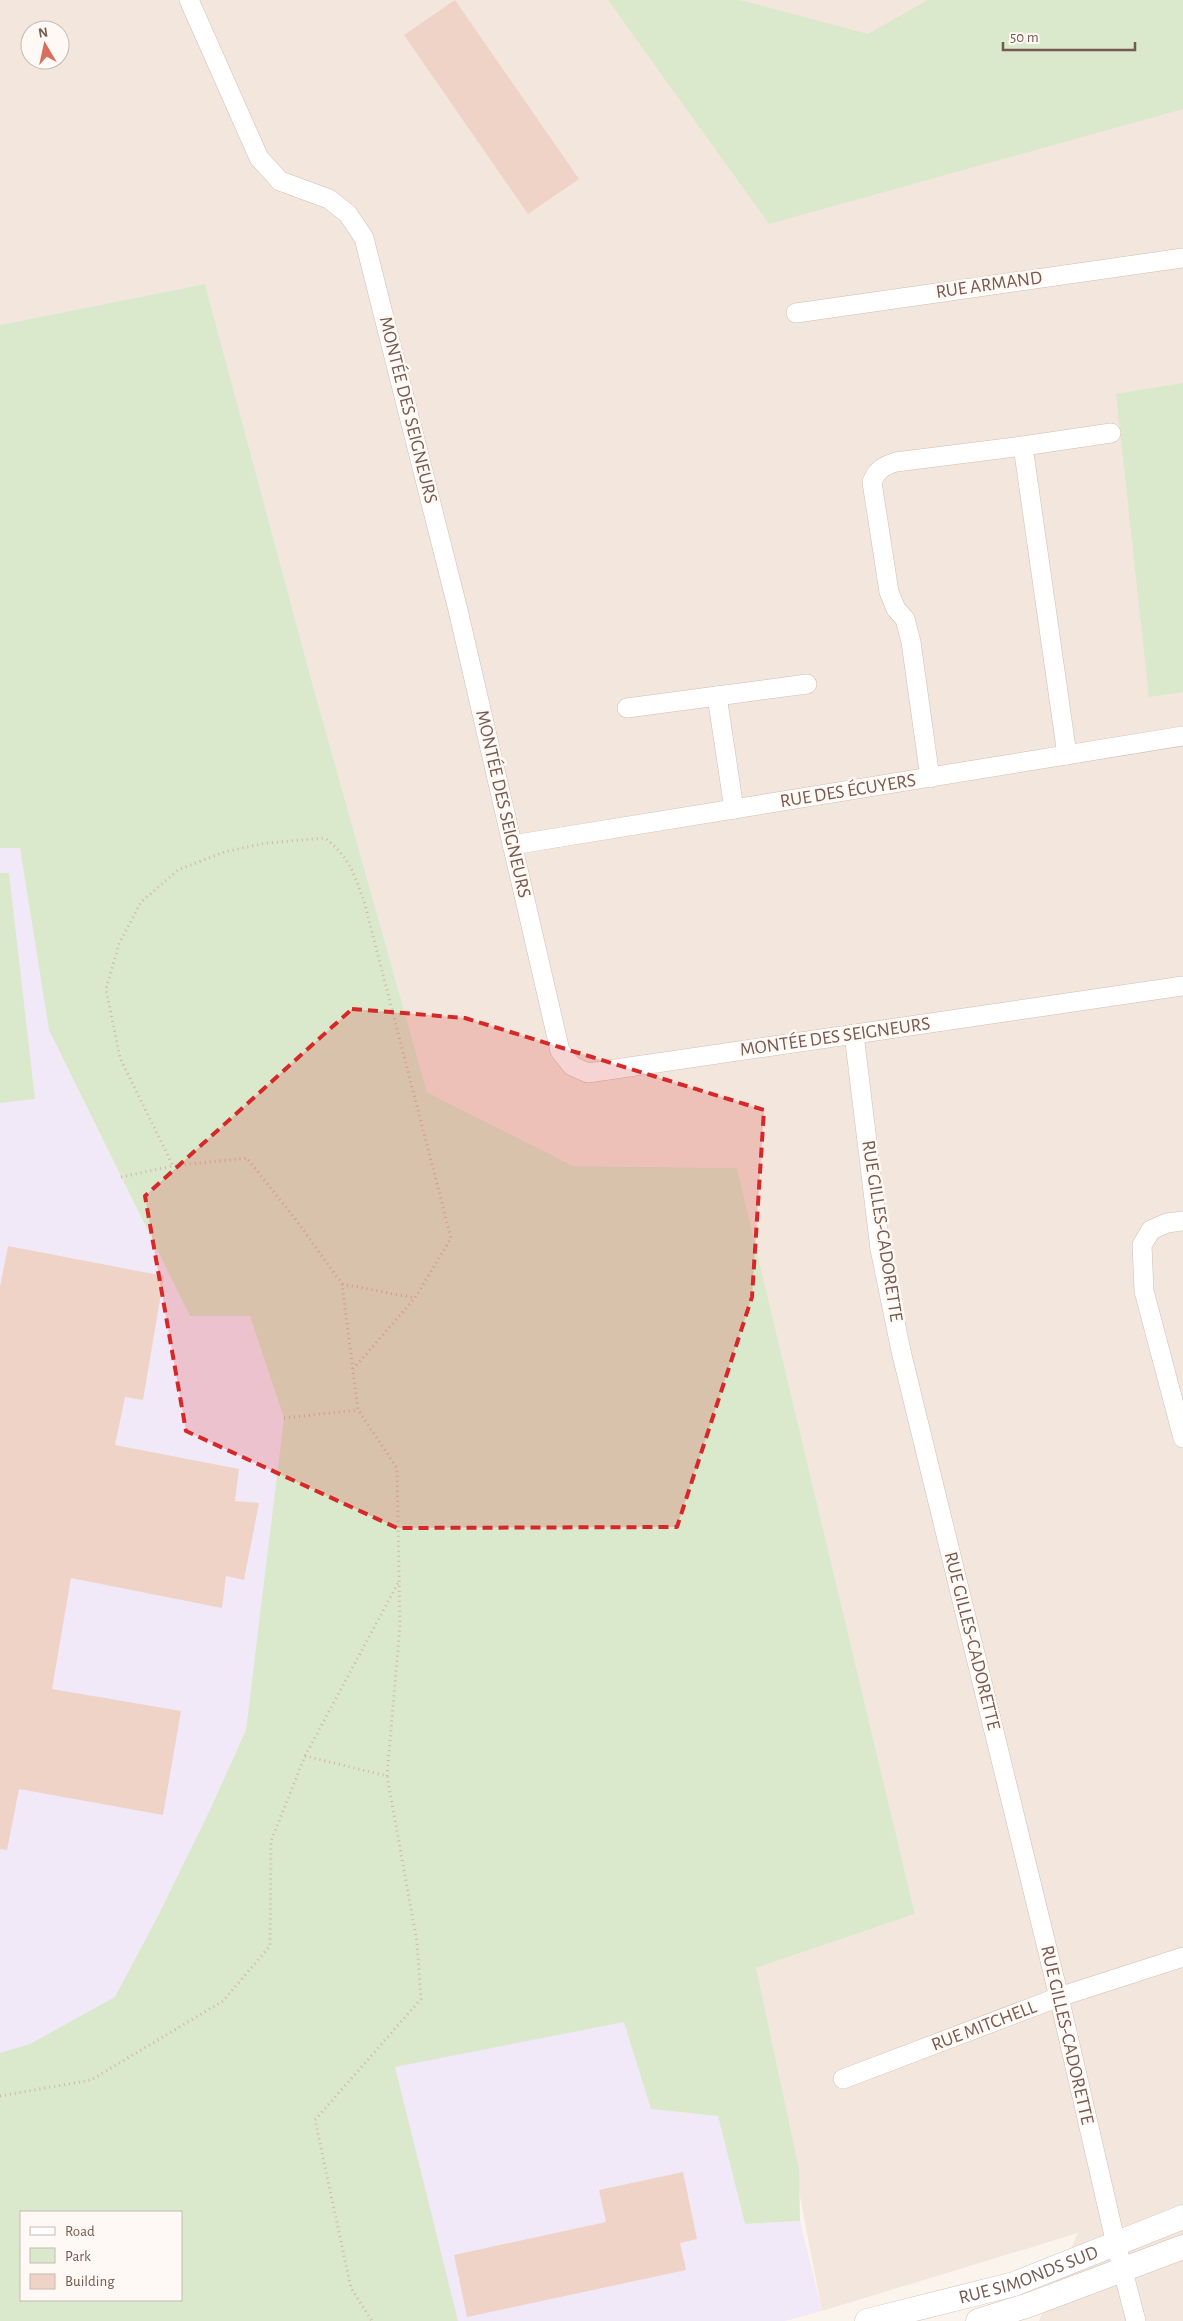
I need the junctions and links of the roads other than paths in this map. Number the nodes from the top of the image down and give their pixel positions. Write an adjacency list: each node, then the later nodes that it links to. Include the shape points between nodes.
1 (189, 0): 13 (street, MONTÉE DES SEIGNEURS, via 259,158 280,181 328,199 348,214 364,238 458,610)
2 (1183, 258): 3 (street, RUE ARMAND)
3 (796, 313)
4 (1111, 433): 5 (street)
5 (1022, 446): 10 (street); 11 (street, via 887,465 876,471 872,482 889,592 905,620 911,642)
6 (807, 684): 7 (street)
7 (716, 696): 8 (street); 12 (street)
8 (627, 708)
9 (1183, 736): 10 (street, RUE DES ÉCUYERS)
10 (1067, 755): 11 (street, RUE DES ÉCUYERS)
11 (930, 778): 12 (street, RUE DES ÉCUYERS)
12 (734, 809): 13 (street, RUE DES ÉCUYERS)
13 (512, 845): 15 (street, MONTÉE DES SEIGNEURS, via 560,1051 572,1066 588,1073)
14 (1183, 986): 15 (street, MONTÉE DES SEIGNEURS)
15 (854, 1034): 19 (street, RUE GILLES-CADORETTE, via 880,1249 901,1351)
16 (1183, 1221): 17 (street, via 1151,1230 1142,1245 1144,1291)
17 (1183, 1438)
18 (1183, 1957): 19 (street, RUE MITCHELL)
19 (1059, 1997): 20 (street, RUE MITCHELL); 22 (street, RUE GILLES-CADORETTE)
20 (843, 2079)
21 (1183, 2217): 22 (street, RUE SIMONDS SUD)
22 (1116, 2244): 24 (street, RUE GILLES-CADORETTE); 25 (street, RUE SIMONDS SUD, via 1014,2284)
23 (1183, 2247): 24 (street, RUE SIMONDS SUD)
24 (1123, 2270): 26 (street, RUE SIMONDS SUD); 27 (street, RUE GILLES-CADORETTE)
25 (877, 2320)
26 (978, 2321)
27 (1136, 2321)

